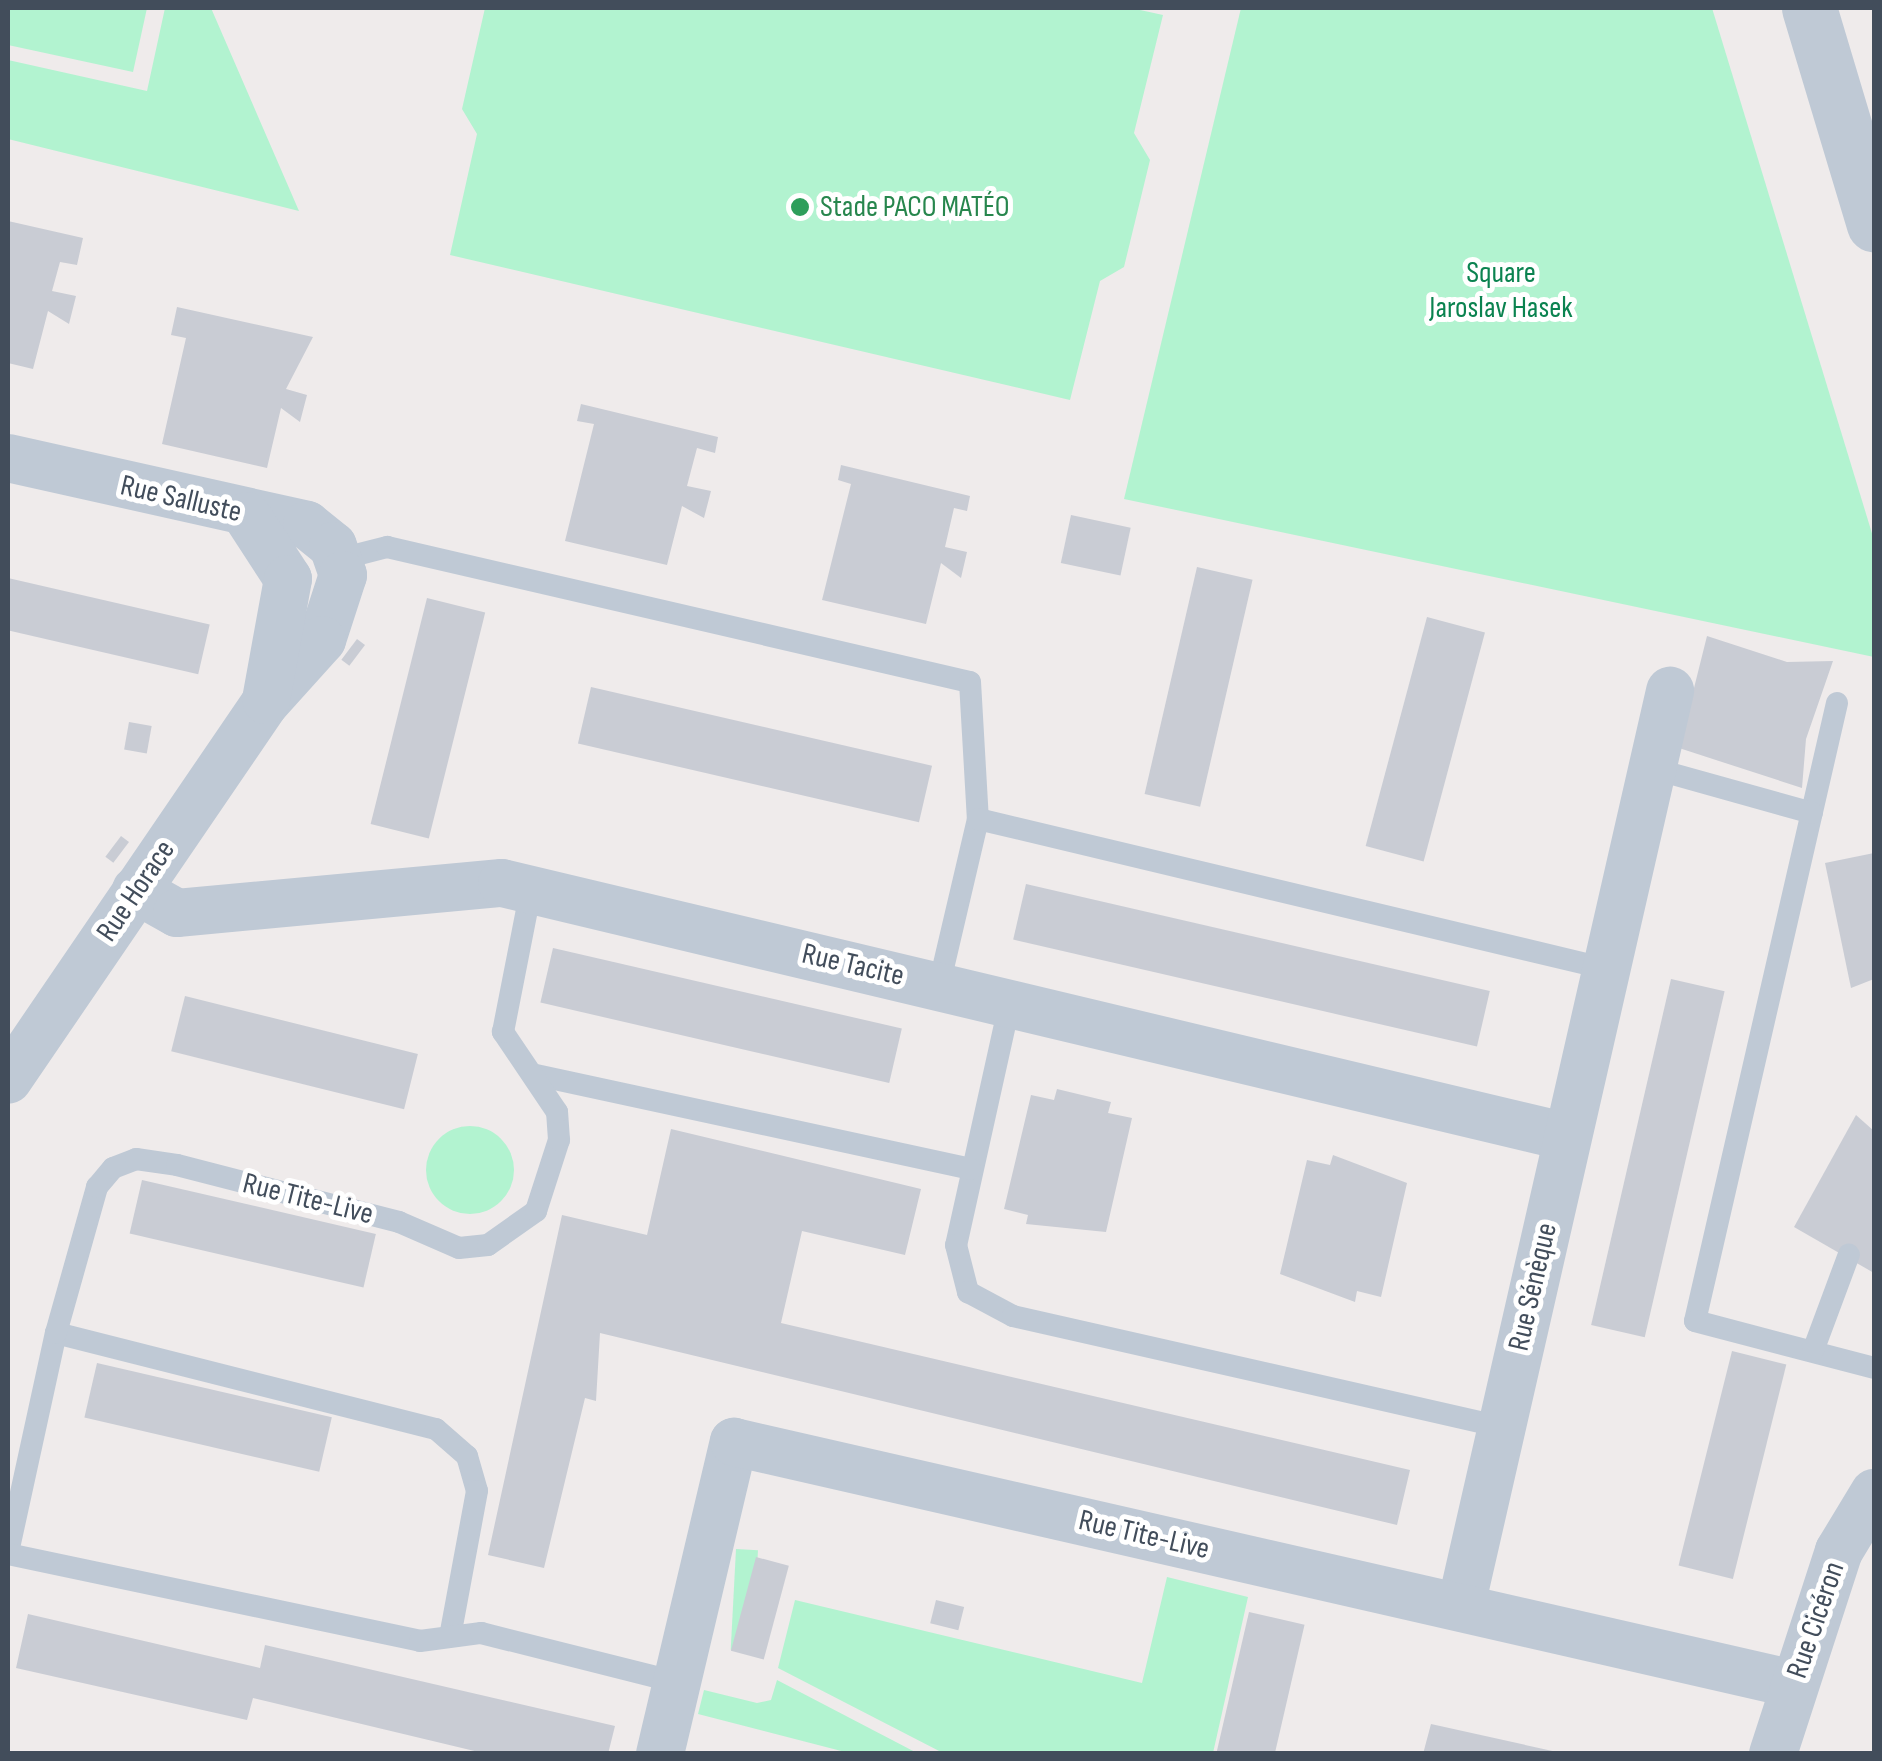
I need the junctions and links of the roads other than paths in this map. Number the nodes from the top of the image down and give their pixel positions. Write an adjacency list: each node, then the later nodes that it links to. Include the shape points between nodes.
1 (1809, 8): 2 (street)
2 (1874, 224)
3 (8, 458): 4 (street, Rue Salluste)
4 (247, 516): 5 (street, Rue Salluste, via 307,525); 7 (street, Rue Horace, via 288,579)
5 (340, 558): 7 (street, Rue Horace, via 343,588 322,640); 11 (lane, via 386,547 970,682)
6 (1670, 692): 9 (street, Rue Sénèque)
7 (265, 703): 13 (street, Rue Horace)
8 (1836, 703): 10 (lane)
9 (1651, 768): 10 (lane); 14 (street, Rue Sénèque)
10 (1812, 813): 23 (lane, via 1696,1321)
11 (978, 819): 14 (lane); 15 (lane)
12 (531, 889): 13 (street, Rue Tacite, via 487,882 177,912); 15 (street, Rue Tacite); 17 (lane, Rue Tite-Live, via 503,1032 512,1056)
13 (136, 890): 18 (street, Rue Horace)
14 (1603, 968): 19 (street, Rue Sénèque)
15 (939, 986): 16 (street, Rue Tacite)
16 (1010, 1002): 19 (street, Rue Tacite); 20 (lane)
17 (536, 1075): 20 (lane); 22 (lane, Rue Tite-Live, via 557,1112 560,1140 536,1212 518,1231 459,1248 399,1222 136,1159 98,1188)
18 (8, 1080)
19 (1566, 1137): 25 (street, Rue Sénèque)
20 (970, 1169): 25 (lane, via 957,1273 987,1306)
21 (1849, 1254): 23 (lane)
22 (56, 1334): 27 (lane, Rue Tite-Live); 29 (lane, via 436,1429 467,1456 477,1491)
23 (1813, 1351): 24 (lane)
24 (1874, 1368)
25 (1502, 1427): 28 (street, Rue Sénèque)
26 (1874, 1493): 31 (street, Rue Cicéron, via 1839,1551)
27 (8, 1551): 29 (lane, Rue Tite-Live, via 420,1641)
28 (1461, 1606): 30 (street, Rue Tite-Live, via 734,1442); 31 (street, Rue Tite-Live)
29 (450, 1637): 30 (lane, Rue Tite-Live, via 481,1633)
30 (676, 1682): 32 (street, Rue Tite-Live)
31 (1794, 1684): 33 (street, Rue Cicéron)
32 (660, 1754)
33 (1773, 1754)

